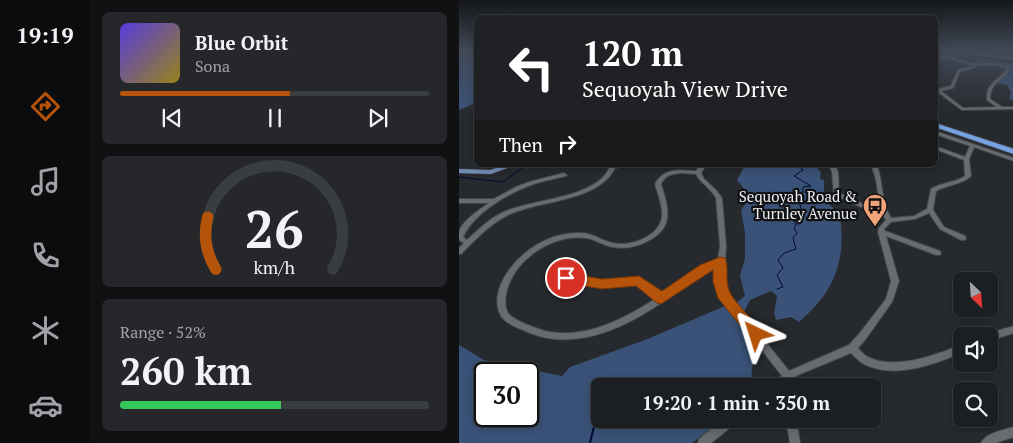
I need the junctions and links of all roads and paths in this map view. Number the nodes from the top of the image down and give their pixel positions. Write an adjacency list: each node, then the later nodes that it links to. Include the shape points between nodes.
1 (959, 72): 3 (street, via 952,87)
2 (1008, 72): 5 (street, via 995,80 987,96)
3 (938, 89)
4 (938, 90): 5 (street, via 960,108)
5 (1000, 107): 6 (street)
6 (1013, 108)
7 (938, 121): 11 (highway)
8 (938, 126): 13 (highway)
9 (938, 133): 10 (street)
10 (972, 146): 14 (street); 15 (street)
11 (1013, 147)
12 (938, 148): 14 (street)
13 (1013, 152)
14 (967, 159): 27 (street, via 968,176 933,190)
15 (1013, 160)
16 (505, 167): 21 (main road, via 491,172)
17 (612, 167): 31 (street, via 593,187 508,212)
18 (702, 167): 22 (street)
19 (833, 167): 26 (street, via 836,194)
20 (875, 167): 26 (street)
21 (459, 171)
22 (698, 173): 34 (street, via 719,198 723,246); 36 (street, via 673,173 659,180 666,215 661,227 648,238 621,246 579,235 549,242 515,267 505,283 501,300 502,310 514,322 538,332 563,336 614,326)
23 (564, 175): 25 (street, via 526,185)
24 (459, 201): 25 (street)
25 (495, 201): 31 (street, via 462,230 460,237)
26 (882, 210): 28 (street)
27 (929, 210): 28 (street, via 913,219); 30 (street, via 942,228)
28 (889, 220): 29 (street)
29 (881, 232): 33 (street); 39 (street, via 893,274 893,290 877,317)
30 (963, 238)
31 (468, 242): 32 (street)
32 (459, 252)
33 (938, 253)
34 (720, 261): 36 (street); 41 (street, via 720,282 726,300)
35 (566, 278): 36 (street, via 602,284 639,281)
36 (661, 299)
37 (1013, 329): 38 (street)
38 (998, 334)
39 (851, 348): 40 (street, via 867,361 891,365 929,362); 41 (street)
40 (953, 352)
41 (788, 376): 42 (street)
42 (785, 378)
43 (721, 428): 46 (street)
44 (792, 428): 47 (street)
45 (1013, 432): 48 (street)
46 (703, 443)
47 (795, 443)
48 (986, 443)

